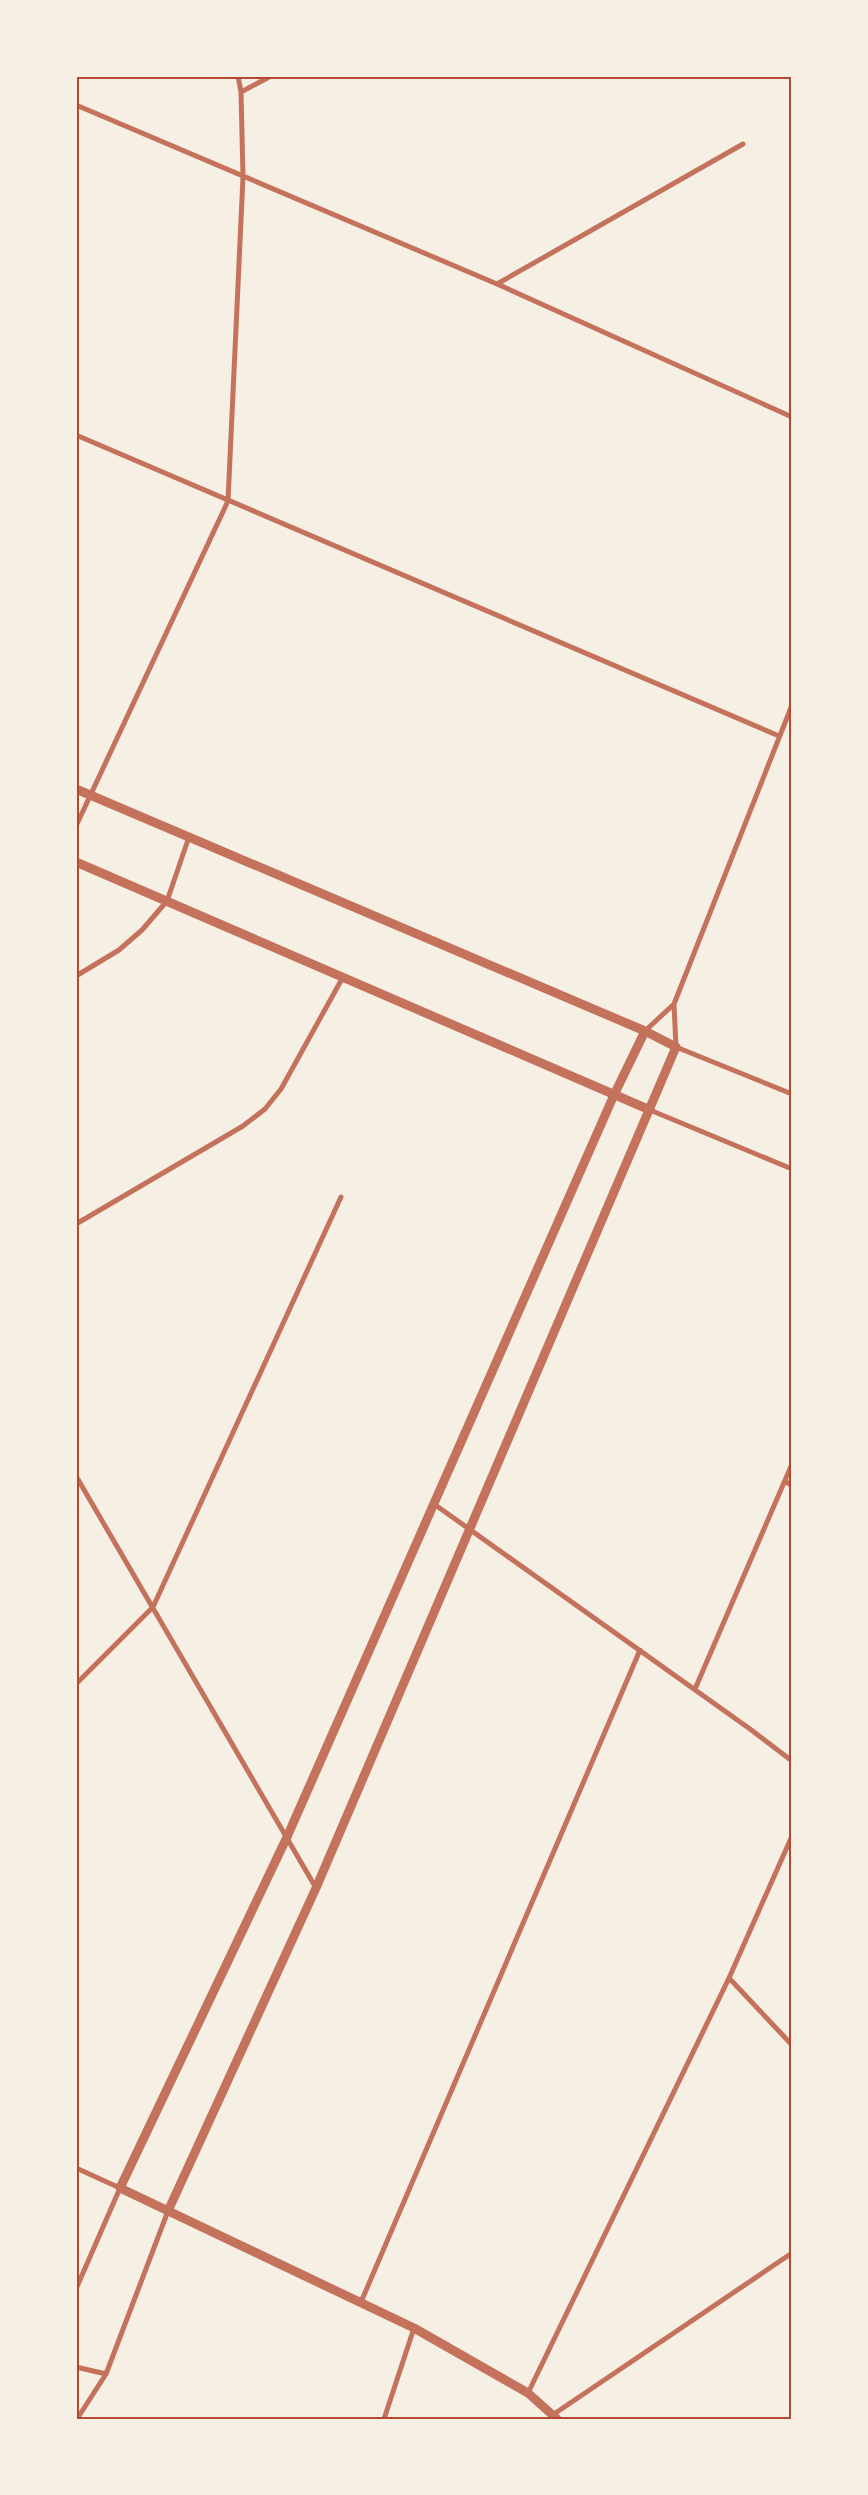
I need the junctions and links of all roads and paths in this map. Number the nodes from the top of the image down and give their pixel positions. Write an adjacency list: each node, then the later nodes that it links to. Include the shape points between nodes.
1 (238, 76): 3 (street)
2 (271, 76): 3 (street)
3 (242, 92): 6 (street)
4 (76, 105): 6 (street)
5 (743, 144): 7 (street)
6 (243, 177): 7 (street); 10 (street)
7 (496, 284): 8 (street)
8 (792, 417)
9 (76, 436): 10 (street)
10 (228, 501): 12 (street); 14 (street)
11 (792, 705): 12 (street)
12 (779, 736): 21 (street)
13 (76, 789): 14 (street)
14 (91, 795): 15 (street); 16 (street)
15 (76, 826)
16 (189, 837): 18 (street); 22 (street)
17 (76, 862): 18 (street)
18 (167, 901): 19 (street, via 119,950); 20 (street)
19 (76, 976)
20 (343, 977): 25 (street); 29 (street, via 281,1089 265,1109 243,1126)
21 (674, 1004): 22 (street); 23 (street)
22 (644, 1031): 23 (street); 25 (street)
23 (676, 1047): 24 (street); 26 (street)
24 (792, 1094)
25 (614, 1095): 26 (street); 34 (street)
26 (650, 1110): 27 (street); 35 (street)
27 (792, 1169)
28 (340, 1197): 36 (street)
29 (76, 1224)
30 (792, 1464): 32 (street)
31 (76, 1476): 36 (street)
32 (785, 1481): 33 (street); 39 (street)
33 (792, 1486)
34 (434, 1504): 35 (street); 42 (street)
35 (470, 1530): 37 (street); 43 (street)
36 (153, 1607): 38 (street); 42 (street)
37 (640, 1650): 39 (street); 51 (street)
38 (76, 1684)
39 (696, 1689): 40 (street)
40 (792, 1760)
41 (792, 1836): 44 (street)
42 (287, 1838): 43 (street); 47 (street)
43 (316, 1888): 48 (street)
44 (729, 1978): 45 (street); 55 (street)
45 (792, 2046)
46 (76, 2168): 47 (street)
47 (120, 2188): 48 (street); 50 (street)
48 (168, 2211): 51 (street); 54 (street)
49 (792, 2252): 56 (street)
50 (76, 2288)
51 (360, 2302): 52 (street)
52 (414, 2328): 55 (street); 58 (street)
53 (76, 2367): 54 (street)
54 (106, 2374): 57 (street)
55 (528, 2394): 56 (street)
56 (556, 2416)
57 (77, 2419)
58 (384, 2419)

